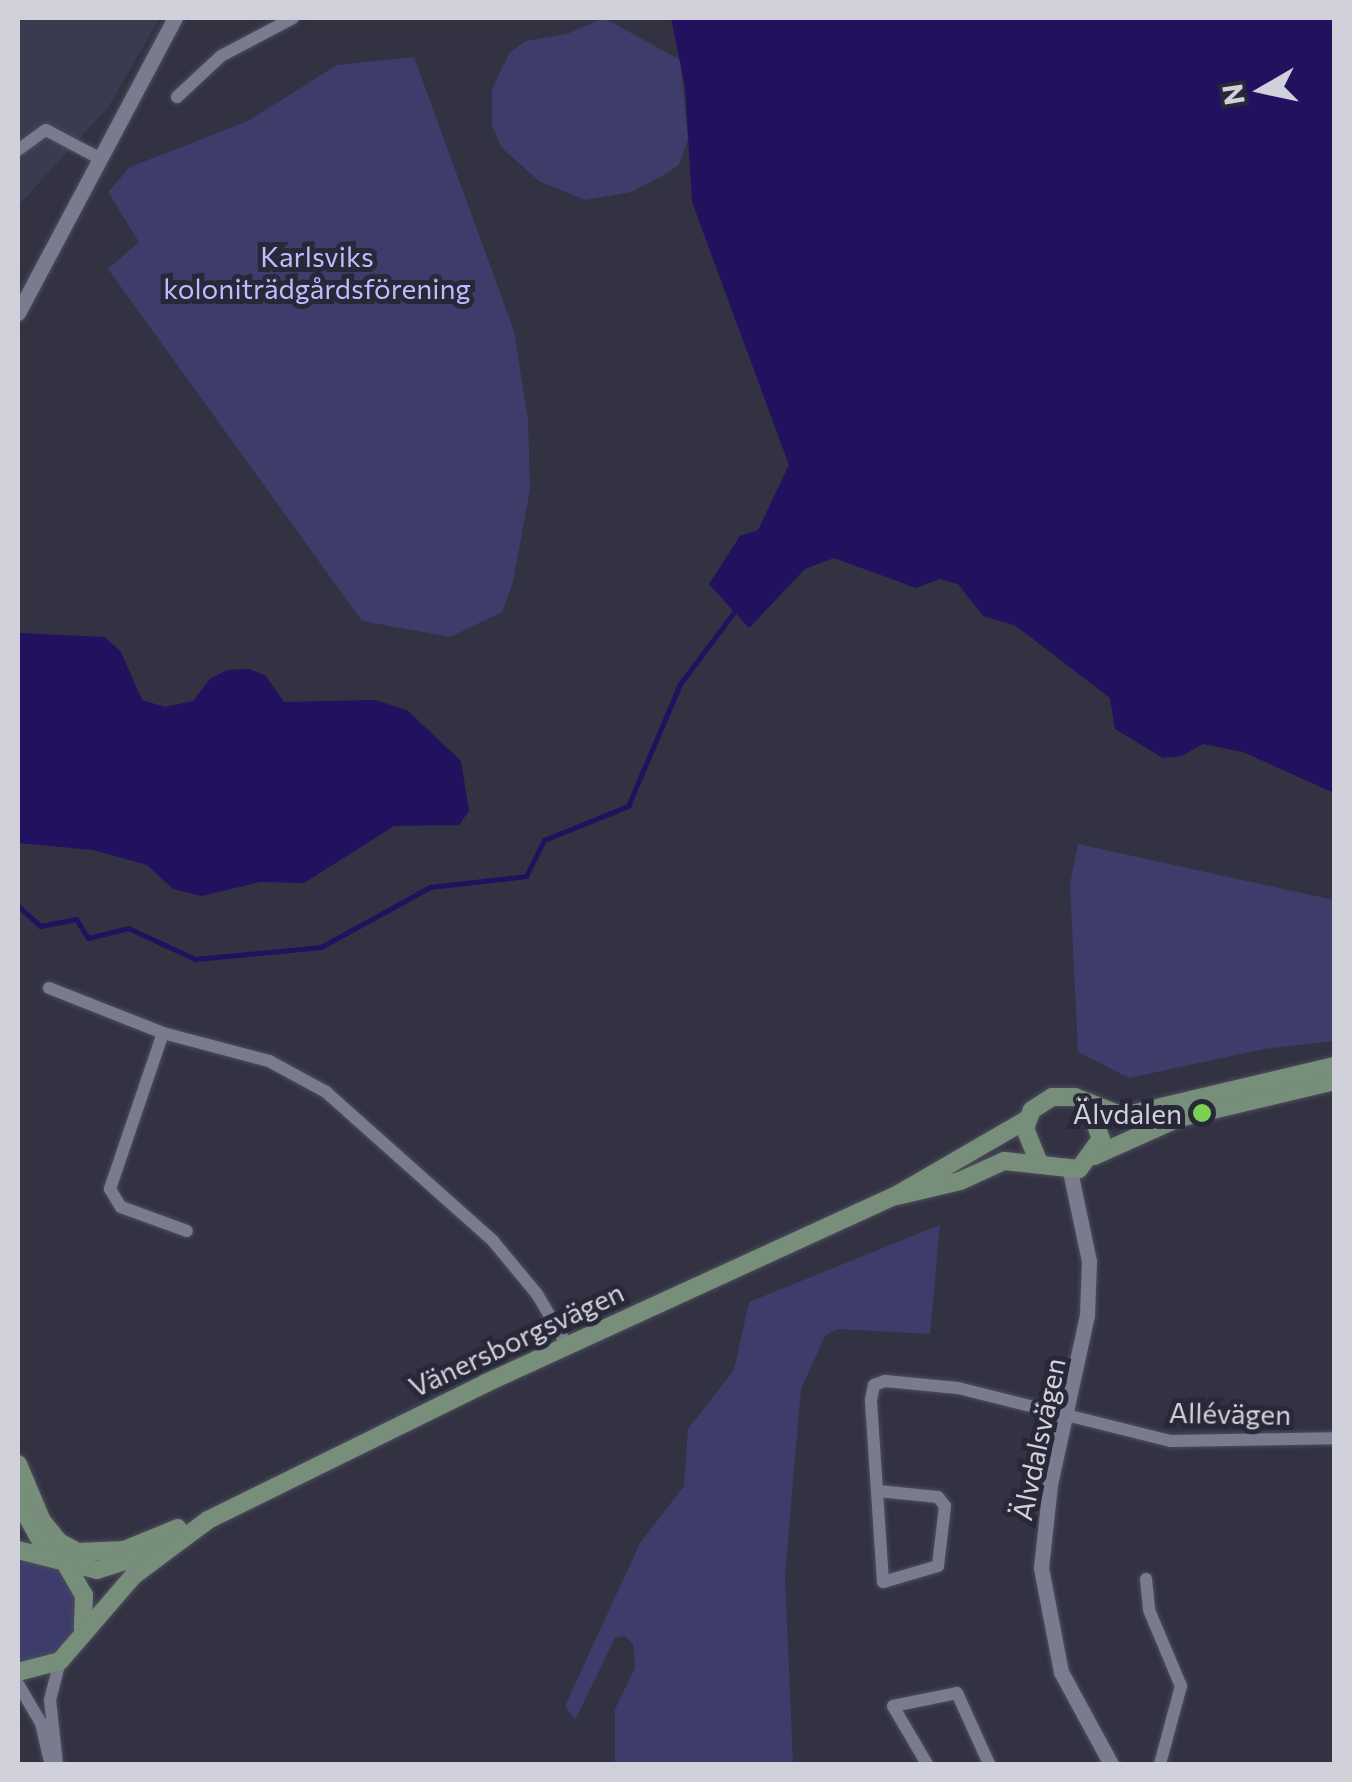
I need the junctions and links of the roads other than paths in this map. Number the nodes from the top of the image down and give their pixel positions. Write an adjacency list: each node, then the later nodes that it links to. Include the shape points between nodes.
1 (175, 18): 5 (street)
2 (294, 18): 3 (street, via 221,56)
3 (177, 97)
4 (18, 150): 5 (street, via 46,130)
5 (98, 156): 6 (street)
6 (18, 312)
7 (49, 988): 8 (street)
8 (163, 1033): 17 (street, via 110,1190 120,1207); 18 (street, via 269,1060 326,1092 493,1241 537,1294)
9 (1334, 1066): 11 (main road, Vänersborgsvägen, via 1123,1116)
10 (1334, 1081): 13 (main road, via 1179,1118)
11 (1088, 1104): 12 (main road, Vänersborgsvägen, via 1052,1097); 13 (main road, via 1101,1129)
12 (1028, 1118): 14 (main road, via 1026,1142); 16 (main road, Vänersborgsvägen)
13 (1094, 1156): 15 (main road)
14 (1039, 1164): 15 (main road, Vänersborgsvägen); 16 (main road, Vänersborgsvägen, via 1004,1162 960,1181)
15 (1070, 1172): 19 (street, Älvdalsvägen, via 1089,1261 1087,1315)
16 (895, 1196): 18 (main road, Vänersborgsvägen)
17 (187, 1231)
18 (567, 1345): 24 (main road, Vänersborgsvägen)
19 (1068, 1414): 20 (street, Allévägen, via 1170,1441); 22 (street, Allévägen, via 958,1388 884,1381 874,1386 871,1400); 37 (street, Älvdalsvägen, via 1044,1518 1044,1594 1067,1688)
20 (1334, 1438)
21 (18, 1464): 24 (main road, via 50,1532 78,1552 124,1550)
22 (878, 1491): 22 (street, via 884,1582 938,1566 945,1506 938,1496)
23 (18, 1500): 27 (main road)
24 (208, 1520): 25 (main road, Vänersborgsvägen)
25 (167, 1546): 28 (main road, Vänersborgsvägen, via 107,1568); 30 (main road, Vänersborgsvägen)
26 (18, 1550): 27 (main road)
27 (48, 1554): 28 (main road)
28 (67, 1566): 30 (main road, via 84,1595)
29 (1146, 1579): 38 (street, via 1149,1610 1182,1686)
30 (83, 1629): 31 (main road, Vänersborgsvägen)
31 (60, 1661): 32 (main road); 34 (street, via 50,1700)
32 (18, 1672)
33 (18, 1684): 34 (street)
34 (54, 1764)
35 (927, 1764): 36 (street, via 893,1706 957,1693)
36 (989, 1764)
37 (1111, 1764)
38 (1160, 1764)

